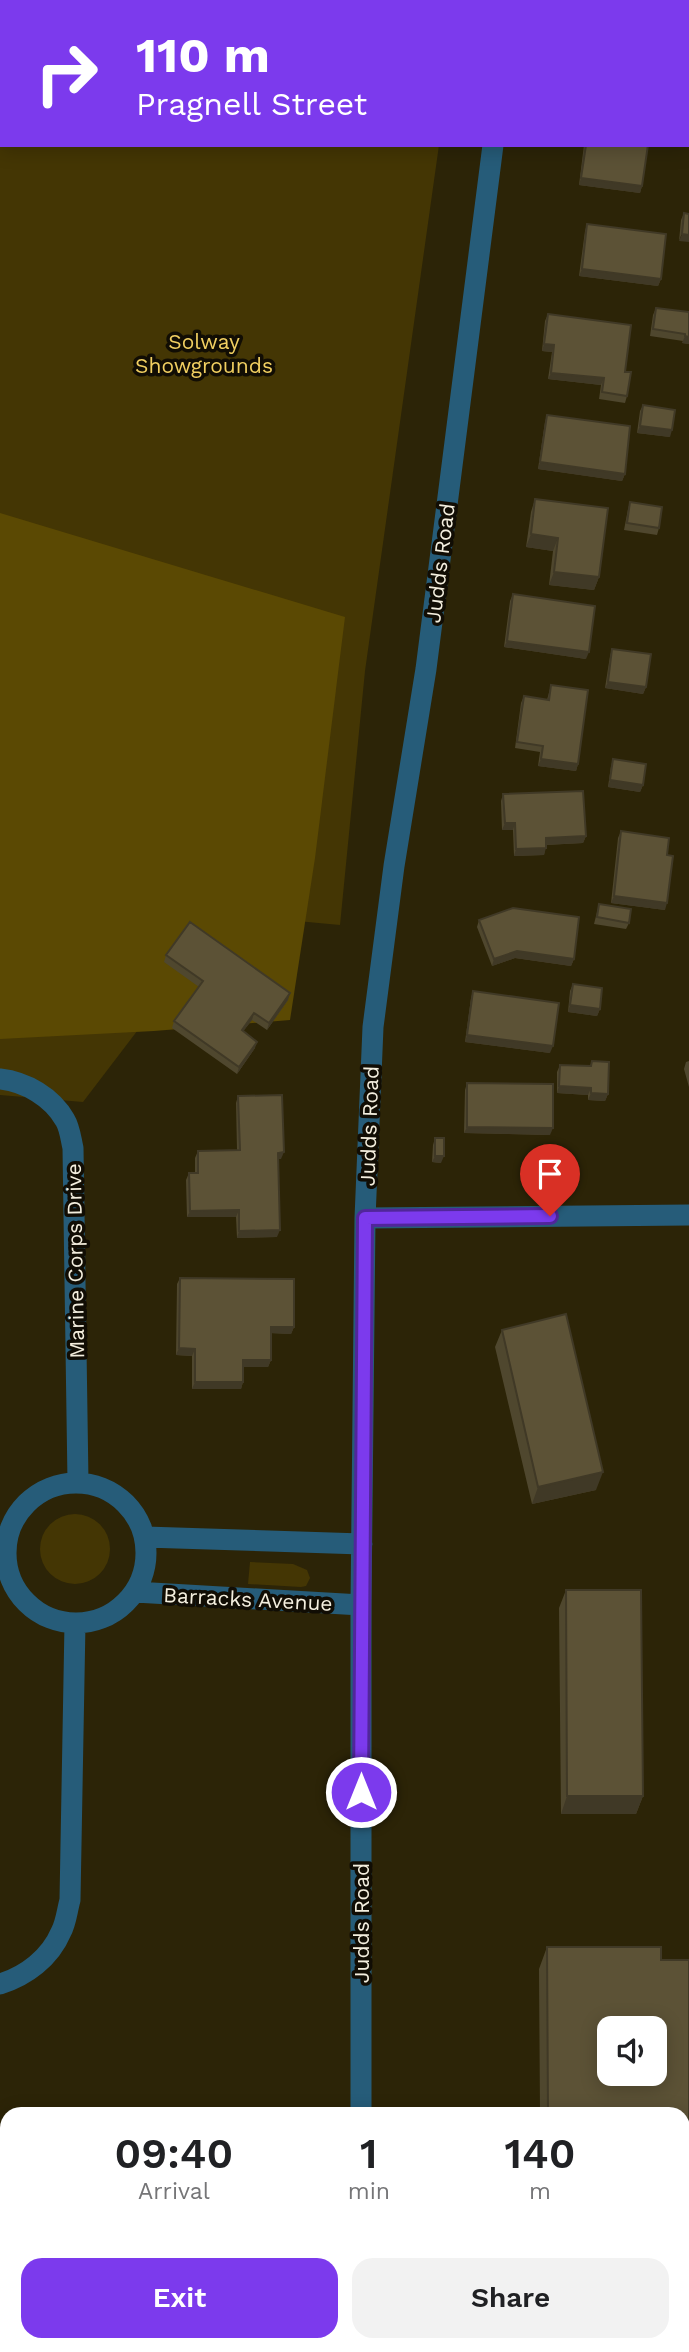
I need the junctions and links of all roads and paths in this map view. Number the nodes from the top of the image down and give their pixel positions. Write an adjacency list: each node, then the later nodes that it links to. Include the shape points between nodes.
1 (493, 147): 4 (street, Judds Road, via 426,669 373,1027)
2 (0, 1079): 5 (street, Marine Corps Drive, via 16,1081 45,1096 66,1121 73,1148)
3 (689, 1215): 4 (street)
4 (365, 1218): 8 (street, Judds Road)
5 (78, 1482): 6 (street, via 54,1486); 7 (street, via 102,1487 122,1499 137,1517)
6 (9, 1514): 9 (street)
7 (145, 1537): 8 (street); 10 (street, via 147,1560)
8 (362, 1544): 11 (street, Judds Road)
9 (5, 1574): 12 (street, via 26,1603 46,1617)
10 (135, 1592): 11 (street, Barracks Avenue); 12 (street, via 111,1615)
11 (361, 1605): 14 (street, Judds Road)
12 (75, 1623): 13 (street, via 70,1900 61,1933 43,1960 18,1979)
13 (0, 1984)
14 (361, 2107)

